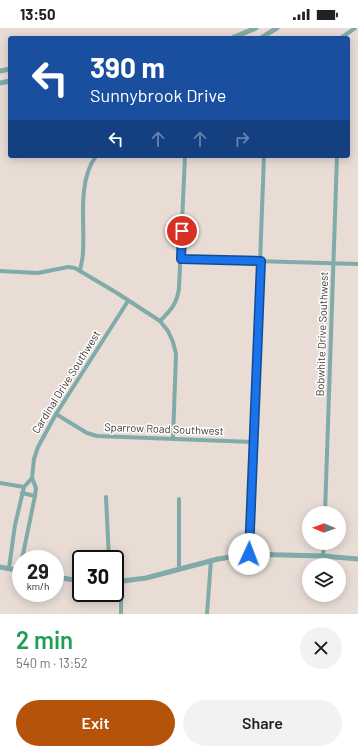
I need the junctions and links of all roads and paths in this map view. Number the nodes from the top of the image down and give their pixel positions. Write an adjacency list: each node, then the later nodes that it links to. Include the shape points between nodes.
1 (256, 28): 4 (street)
2 (277, 28): 5 (street)
3 (355, 28): 6 (street)
4 (237, 36)
5 (263, 36)
6 (344, 36)
7 (95, 158): 16 (street, via 88,168 84,184 83,254)
8 (185, 158): 11 (street)
9 (264, 158): 12 (street)
10 (337, 158): 13 (street, Bobwhite Drive Southwest)
11 (181, 259): 12 (street); 18 (street, via 177,301)
12 (261, 261): 13 (street); 21 (street)
13 (333, 264): 14 (street); 29 (street, Bobwhite Drive Southwest)
14 (358, 264)
15 (0, 271): 16 (street, via 38,273 68,267)
16 (80, 271): 17 (street)
17 (128, 301): 18 (street); 19 (street, Cardinal Drive Southwest)
18 (160, 321): 20 (street, via 168,331 176,354)
19 (56, 414): 20 (street, Sparrow Road Southwest, via 92,434 128,438); 22 (street, Cardinal Drive Southwest, via 38,447)
20 (172, 438): 21 (street, Sparrow Road Southwest)
21 (253, 442): 33 (street)
22 (32, 478): 24 (street); 26 (street, Cardinal Drive Southwest, via 36,488)
23 (0, 483): 24 (street)
24 (24, 487): 25 (street)
25 (22, 493): 26 (street); 38 (street)
26 (35, 496): 30 (street, Cardinal Drive Southwest)
27 (106, 497): 31 (street)
28 (179, 499): 40 (street)
29 (325, 506)
30 (24, 550)
31 (109, 550)
32 (323, 550): 34 (street)
33 (249, 554): 34 (street); 36 (street)
34 (323, 556): 35 (street)
35 (358, 559)
36 (211, 560): 40 (street); 44 (street)
37 (0, 567): 38 (street)
38 (9, 568): 39 (street)
39 (12, 568)
40 (180, 569): 41 (street)
41 (124, 582)
42 (121, 602): 43 (street)
43 (121, 614)
44 (207, 614)

